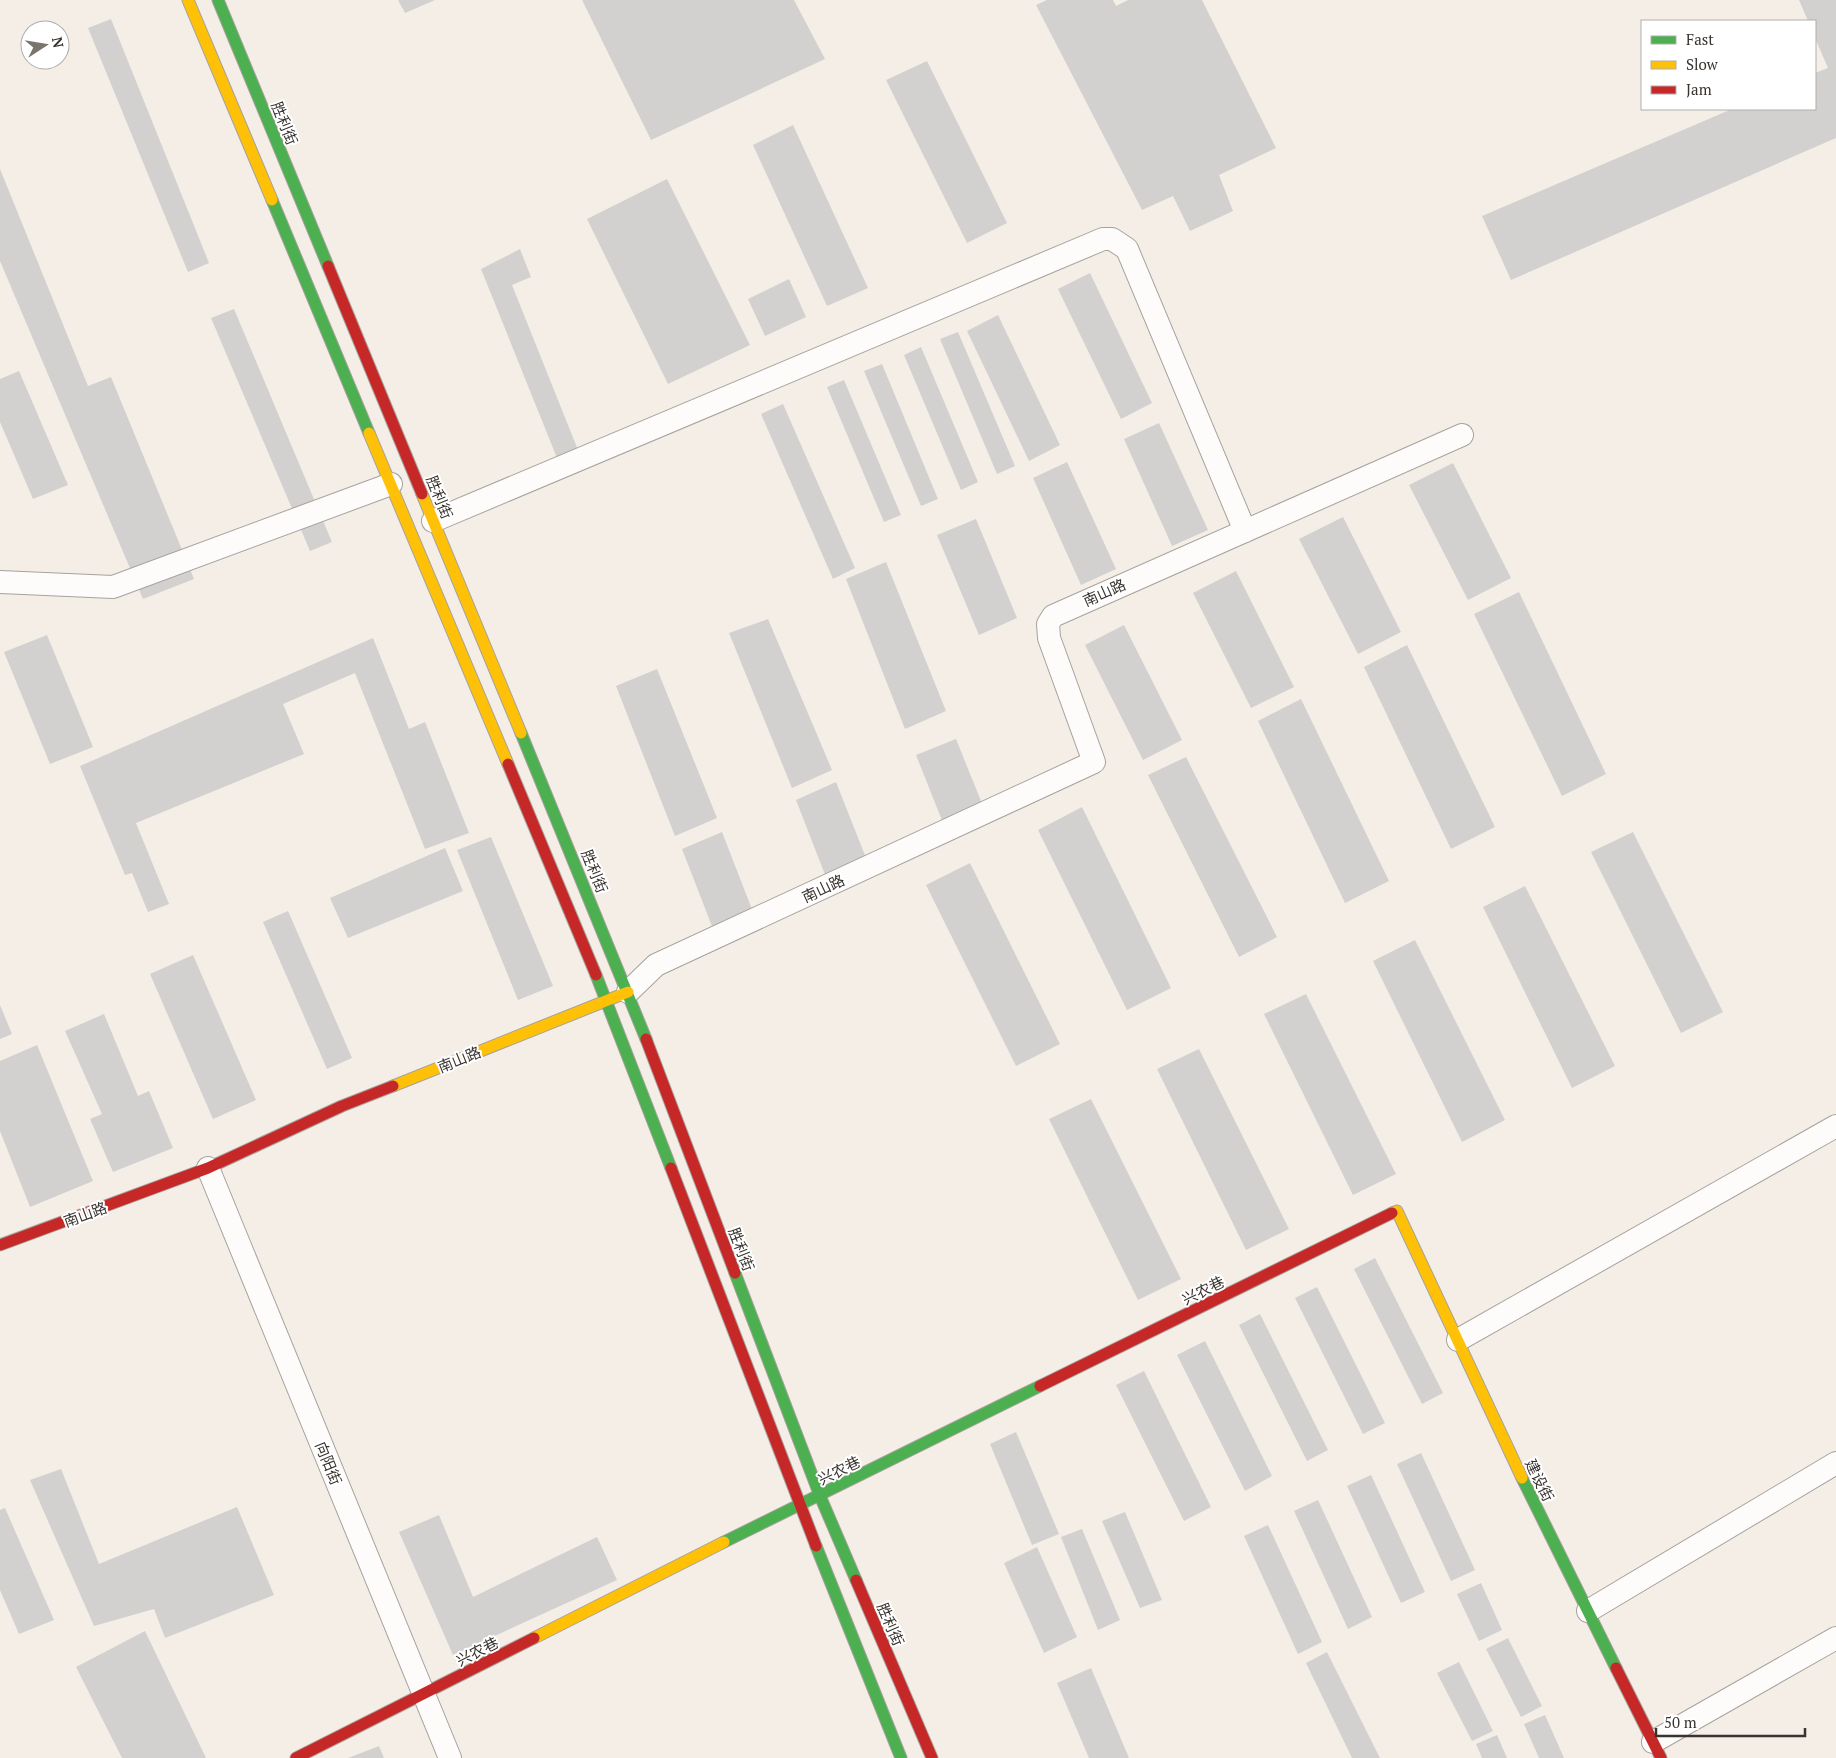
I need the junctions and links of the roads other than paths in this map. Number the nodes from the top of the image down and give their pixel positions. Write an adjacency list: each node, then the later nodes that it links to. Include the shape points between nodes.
1 (188, 0): 4 (main road)
2 (218, 0): 5 (main road, 胜利街)
3 (1462, 435): 6 (street, 南山路)
4 (391, 484): 7 (street, via 113,588); 9 (main road)
5 (434, 521): 6 (street, via 1103,239 1112,239 1126,249); 8 (main road, 胜利街)
6 (1245, 530): 8 (street, 南山路, via 1053,616 1048,624 1049,638 1094,762 656,965)
7 (0, 582)
8 (628, 992): 9 (main road, 南山路); 16 (main road, 胜利街)
9 (607, 1001): 11 (main road, 南山路, via 342,1106); 17 (main road)
10 (1836, 1126): 14 (street)
11 (208, 1168): 13 (main road, 南山路); 20 (street, 向阳街)
12 (1397, 1211): 14 (main road, 建设街); 16 (main road, 兴农巷)
13 (0, 1245)
14 (1458, 1340): 18 (main road, 建设街)
15 (1836, 1463): 18 (street)
16 (820, 1496): 17 (main road, 兴农巷); 25 (main road, 胜利街)
17 (799, 1504): 20 (main road, 兴农巷); 24 (main road)
18 (1588, 1611): 21 (main road, 建设街)
19 (1836, 1638): 21 (street)
20 (424, 1695): 22 (main road, 兴农巷); 23 (street, 向阳街)
21 (1657, 1750)
22 (296, 1758)
23 (450, 1758)
24 (901, 1758)
25 (932, 1758)

